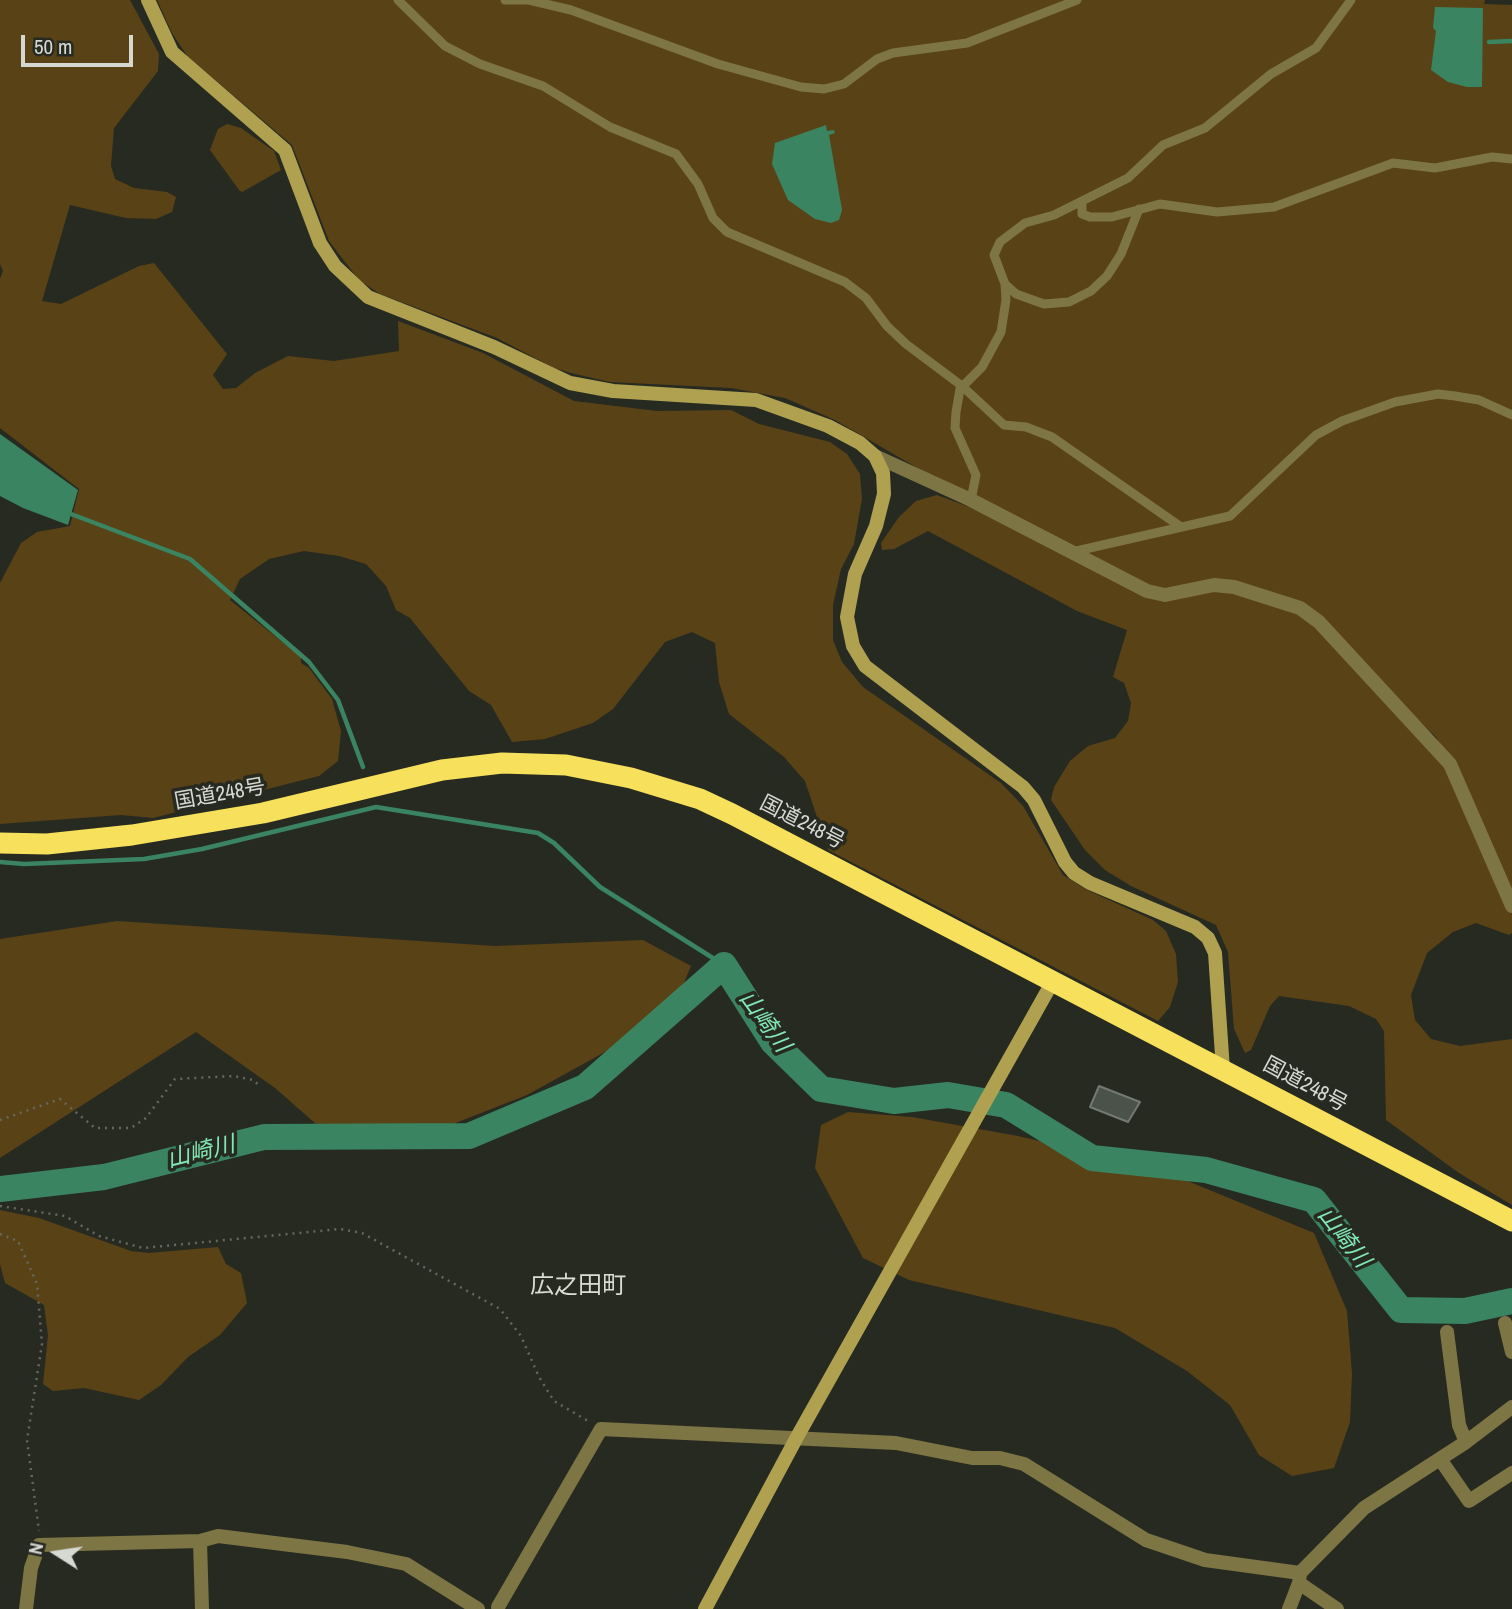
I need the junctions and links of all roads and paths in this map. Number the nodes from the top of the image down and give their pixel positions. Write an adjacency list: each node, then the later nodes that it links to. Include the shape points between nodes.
1 (148, 0): 12 (street, via 172,52 285,150 320,243 335,266 368,297 570,383 613,391 756,400 828,426)
2 (398, 0): 10 (lane, via 445,46 543,86 610,127 676,154 698,184 713,218 727,232 853,287 887,327)
3 (505, 0): 4 (lane, via 529,0 571,10 730,68 824,89 844,84 892,53 967,43)
4 (1077, 0)
5 (1351, 0): 7 (lane, via 1316,48 1271,74 1205,128 1163,145 1128,178)
6 (1512, 159): 8 (lane, via 1479,159 1435,168 1393,163 1274,207 1217,212 1160,204)
7 (1082, 202): 8 (lane, via 1085,216 1112,217); 9 (lane, via 1025,223 1000,242 994,256)
8 (1139, 209): 9 (lane, via 1121,254 1091,291 1069,302 1044,304 1016,294)
9 (1005, 284): 10 (lane, via 1001,332 982,367)
10 (962, 386): 13 (lane, via 955,428 976,475); 14 (lane, via 1004,425 1052,437)
11 (1512, 415): 14 (lane, via 1479,400 1438,394 1395,402 1316,435 1230,516)
12 (875, 456): 13 (street); 19 (street, via 883,473 882,503 855,574 847,617 853,646 883,683 1023,787 1074,873 1208,938 1215,953)
13 (971, 500): 15 (street)
14 (1181, 527): 15 (lane)
15 (1072, 552): 17 (street, via 1147,591 1165,595 1214,585 1234,587 1300,608 1319,622 1450,764)
16 (0, 843): 18 (highway, 国道248号, via 47,844 132,835 250,815 442,770 502,763 566,765 700,799)
17 (1512, 906)
18 (1053, 981): 19 (highway, 国道248号); 30 (street)
19 (1223, 1070): 23 (highway, 国道248号)
20 (261, 1087): 21 (path, via 234,1076 174,1079 146,1118 131,1128 95,1128 60,1099)
21 (0, 1120)
22 (0, 1206): 29 (path, via 65,1216 99,1236 143,1248 340,1229 362,1233 500,1308 521,1336 554,1401)
23 (1512, 1221)
24 (0, 1234): 35 (path, via 18,1241 37,1283 42,1343 27,1440 40,1521)
25 (1505, 1323): 27 (street)
26 (1447, 1332): 31 (street, via 1459,1425)
27 (1512, 1352)
28 (1512, 1407): 31 (street)
29 (601, 1429): 30 (street); 37 (street)
30 (797, 1437): 36 (street, via 896,1443 1024,1464 1146,1540 1205,1560); 41 (street)
31 (1466, 1442): 32 (street)
32 (1440, 1459): 33 (street, via 1469,1501); 36 (street, via 1364,1508)
33 (1512, 1473)
34 (200, 1541): 35 (street); 39 (street); 40 (street, via 218,1536 406,1564)
35 (39, 1545): 38 (street)
36 (1300, 1578): 42 (street); 43 (street)
37 (500, 1608)
38 (26, 1609)
39 (202, 1609)
40 (478, 1609)
41 (705, 1609)
42 (1289, 1609)
43 (1337, 1609)

